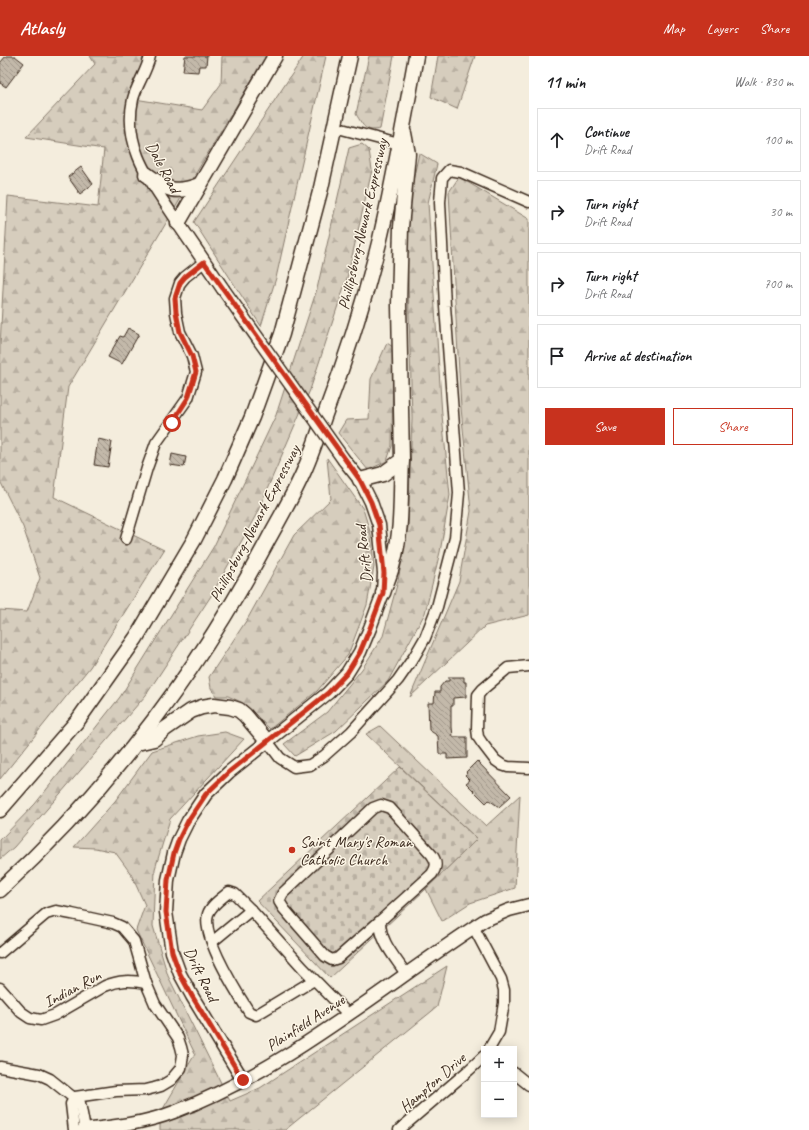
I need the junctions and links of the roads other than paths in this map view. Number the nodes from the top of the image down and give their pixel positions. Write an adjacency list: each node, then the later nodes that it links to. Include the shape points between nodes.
1 (150, 56): 8 (street, Dale Road, via 131,111 134,149)
2 (275, 56): 9 (highway)
3 (350, 56): 5 (highway)
4 (416, 56): 6 (highway, Phillipsburg-Newark Expressway)
5 (334, 127): 7 (street); 21 (highway, via 321,188 282,334 252,417 225,479 190,547 136,638 78,720)
6 (403, 127): 7 (highway, Phillipsburg-Newark Expressway); 13 (highway, via 408,154 399,305)
7 (399, 144): 19 (highway, Phillipsburg-Newark Expressway, via 370,276 338,380 304,472 248,578 212,637)
8 (146, 174): 9 (highway, via 170,189 184,191); 11 (street, Dale Road)
9 (199, 185): 11 (highway)
10 (529, 202): 18 (street, via 461,172 449,170 442,178 440,202 445,306 459,494 455,538 437,607 425,638 398,680 351,732 324,756 310,765 294,767 280,758)
11 (178, 223): 12 (main road, Dale Road)
12 (204, 262): 14 (main road, Drift Road, bridge); 15 (street, via 180,283 175,298 180,332 192,356 196,372 188,398 156,443)
13 (402, 460): 14 (highway, via 383,474); 16 (highway, via 397,545 394,563)
14 (360, 480): 16 (main road, Drift Road, via 379,525 384,573)
15 (126, 539)
16 (383, 593): 18 (main road, Drift Road, via 360,652 347,673 328,693)
17 (529, 666): 20 (street, via 508,668 483,689 478,695 477,716 478,737 495,760 508,767)
18 (267, 741): 19 (highway, via 239,710 214,705 191,712 154,739); 38 (main road, Drift Road, via 229,772 196,807 174,853 166,895 172,952 180,974)
19 (137, 743): 22 (highway, Phillipsburg-Newark Expressway, via 74,817)
20 (529, 768)
21 (0, 810)
22 (0, 890)
23 (529, 905): 26 (main road, Plainfield Avenue, via 485,920)
24 (250, 910): 27 (street); 27 (street, via 235,894 229,892 215,903 208,915); 30 (street)
25 (380, 921): 25 (street, via 432,874 436,864 432,855 390,808 381,805 373,808 283,893 279,900 320,950 332,960 338,958); 29 (street, via 383,938)
26 (474, 928): 29 (main road, Plainfield Avenue); 34 (street, via 499,973 504,990 499,1032)
27 (212, 942): 30 (street, via 238,995 249,1012 256,1015)
28 (0, 953): 31 (street, via 46,914 72,914 122,927 134,941)
29 (406, 974): 33 (main road, Plainfield Avenue)
30 (314, 980): 33 (street)
31 (146, 983): 32 (street, Indian Run, via 126,980 114,982 56,1015 42,1020 30,1018 21,1012); 40 (street, via 155,1004 178,1038 183,1055 181,1068 171,1080 154,1088)
32 (0, 988)
33 (348, 1014): 38 (main road, Plainfield Avenue)
34 (491, 1046)
35 (481, 1059): 43 (street, Hampton Drive)
36 (0, 1067): 40 (street, via 50,1078)
37 (517, 1075): 39 (street)
38 (243, 1080): 42 (main road, Plainfield Avenue, via 174,1112 142,1121)
39 (529, 1085)
40 (75, 1097): 41 (street, via 70,1104); 42 (street, via 80,1103)
41 (74, 1130)
42 (84, 1130)
43 (399, 1130)

